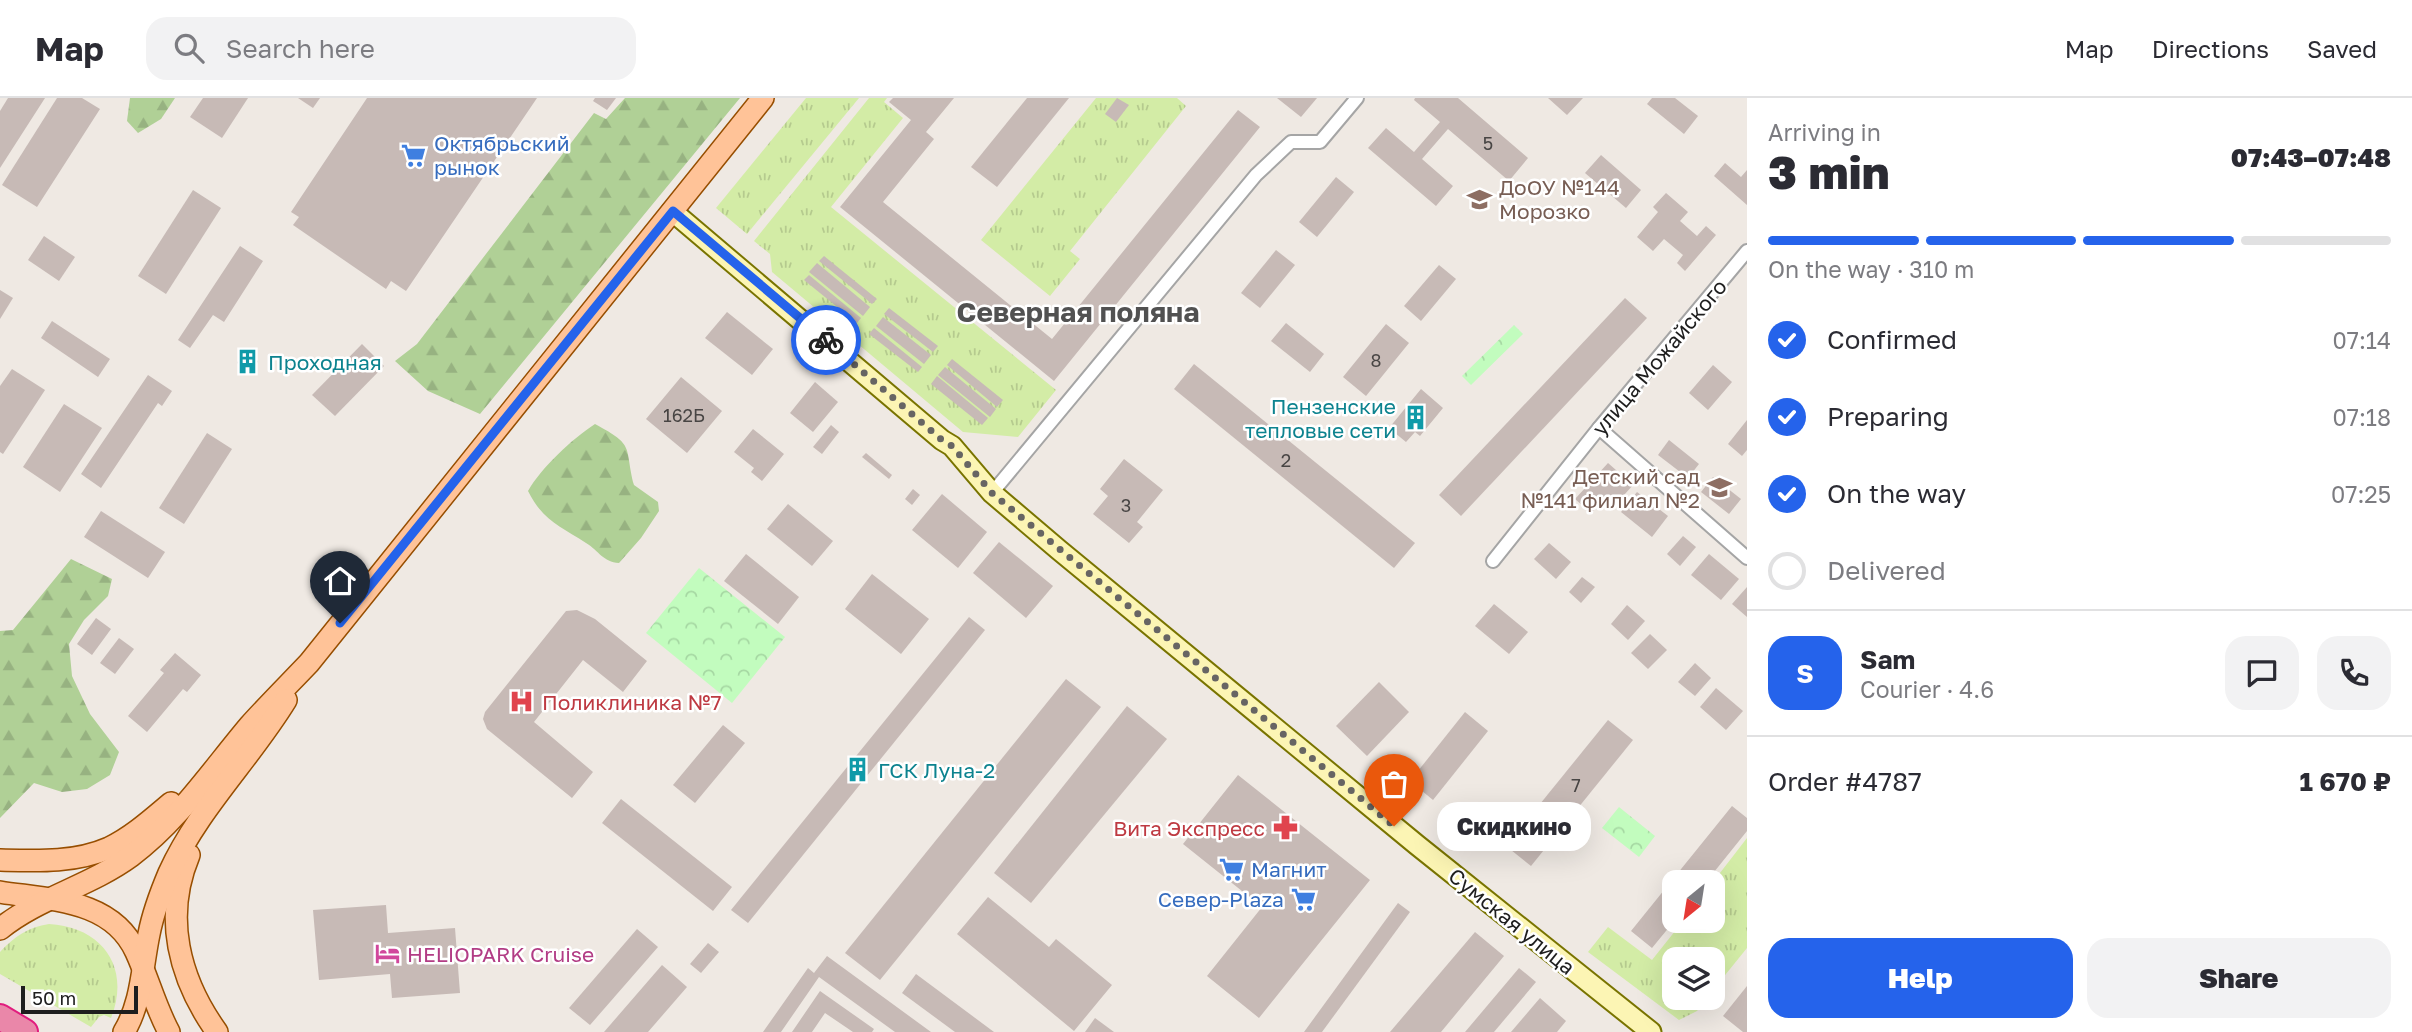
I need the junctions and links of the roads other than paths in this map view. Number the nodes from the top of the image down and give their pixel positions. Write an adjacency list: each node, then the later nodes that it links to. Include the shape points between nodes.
1 (763, 98): 3 (main road)
2 (1357, 98): 6 (street, via 1320,142 1290,142 1256,175)
3 (673, 211): 6 (street, Сумская улица, via 952,446); 9 (main road)
4 (1747, 251): 5 (street, улица Можайского)
5 (1599, 428): 7 (street); 8 (street, улица Можайского)
6 (992, 493): 22 (street, Сумская улица)
7 (1747, 558)
8 (1493, 561)
9 (309, 663): 10 (main road); 11 (main road, via 265,734)
10 (223, 758): 12 (main road, via 148,822 108,848 67,858); 14 (main road, via 158,833 131,856)
11 (221, 790): 16 (main road, via 169,873 153,914); 21 (main road, via 186,862 175,921 182,966)
12 (0, 860)
13 (0, 892): 14 (main road)
14 (51, 900): 15 (main road); 16 (main road, via 90,908 115,923 135,949)
15 (0, 929)
16 (143, 969): 19 (main road); 20 (main road)
17 (0, 1017): 18 (highway)
18 (25, 1032)
19 (124, 1032)
20 (169, 1032)
21 (217, 1032)
22 (1650, 1032)

